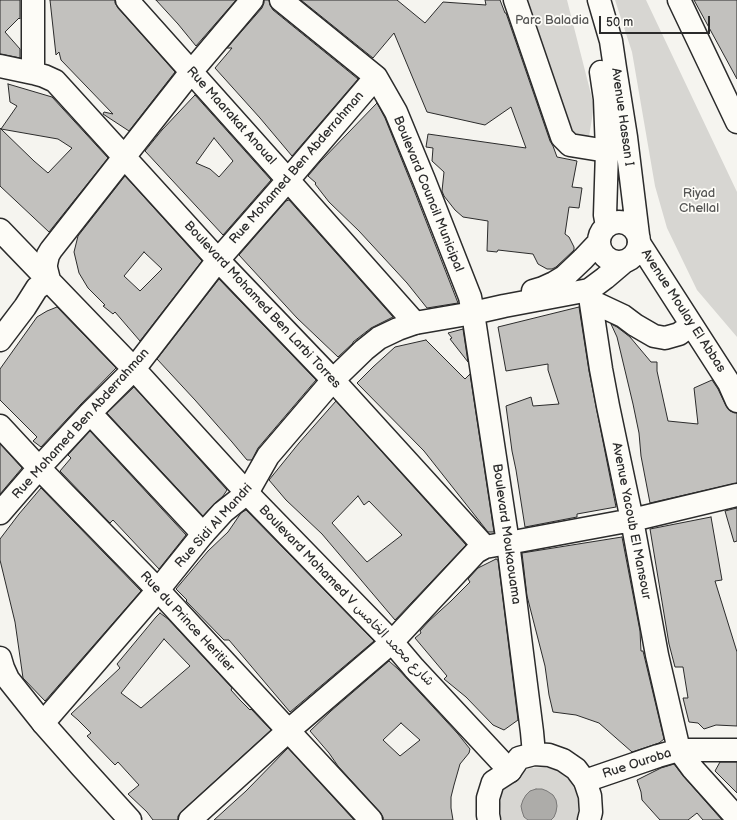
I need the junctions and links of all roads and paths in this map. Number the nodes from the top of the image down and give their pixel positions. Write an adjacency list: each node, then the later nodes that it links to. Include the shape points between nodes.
1 (33, 0): 11 (street)
2 (127, 0): 10 (street, Rue Maarakat Anoual)
3 (252, 0): 10 (street)
4 (281, 0): 12 (street)
5 (515, 0): 14 (street, via 562,137 570,146)
6 (587, 0): 14 (street, Avenue Hassan I, via 604,93)
7 (599, 0): 19 (street, Avenue Hassan I, via 616,68)
8 (679, 0): 13 (street)
9 (0, 66): 11 (street, Boulevard Mohamed Ben Larbi Torres)
10 (191, 72): 15 (street); 16 (street, Rue Maarakat Anoual)
11 (33, 73): 15 (street, Boulevard Mohamed Ben Larbi Torres, via 55,81)
12 (376, 77): 16 (street, Rue Mohamed Ben Abderrahman); 25 (street, Boulevard Council Municipal, via 396,112 424,180 470,297)
13 (737, 122)
14 (607, 151): 18 (street, Avenue Hassan I)
15 (124, 157): 20 (street, Boulevard Mohamed Ben Larbi Torres); 22 (street, via 51,250)
16 (288, 180): 20 (street, Rue Mohamed Ben Abderrahman); 26 (street, Rue Maarakat Anoual)
17 (0, 230): 22 (street, Boulevard Mohamed V شارع محمد الخامس)
18 (602, 239): 19 (street, via 614,223 621,222 634,229); 21 (street, via 603,254 607,258); 23 (street, via 590,278); 24 (street, Rue Sidi Al Mandri, via 564,277 512,299)
19 (638, 239): 21 (street, via 638,249); 27 (street, Avenue Moulay El Abbas)
20 (218, 260): 29 (street, Rue Mohamed Ben Abderrahman); 30 (street, Boulevard Mohamed Ben Larbi Torres)
21 (625, 261): 23 (street, Rue Sidi Al Mandri)
22 (43, 284): 28 (street); 29 (street, Boulevard Mohamed V شارع محمد الخامس)
23 (590, 295): 24 (street, Rue Sidi Al Mandri); 27 (street, via 654,336 665,338 679,334); 38 (street, Avenue Yacoub El Mansour, via 601,369)
24 (504, 306): 25 (street, Rue Sidi Al Mandri)
25 (473, 313): 26 (street, Rue Sidi Al Mandri); 40 (street, Boulevard Moukaouama)
26 (415, 323): 30 (street, Rue Sidi Al Mandri, via 379,338)
27 (691, 325): 31 (street, Avenue Moulay El Abbas)
28 (0, 340)
29 (134, 369): 32 (street, Rue Mohamed Ben Abderrahman); 35 (street, Boulevard Mohamed V شارع محمد الخامس)
30 (333, 380): 35 (street, Rue Sidi Al Mandri, via 268,456); 41 (street, Boulevard Mohamed Ben Larbi Torres)
31 (737, 401)
32 (90, 413): 34 (street, Rue Mohamed Ben Abderrahman); 39 (street)
33 (0, 426): 34 (street, Rue du Prince Heritier)
34 (39, 468): 37 (street, Rue Mohamed Ben Abderrahman); 42 (street, Rue du Prince Heritier)
35 (247, 493): 39 (street, Rue Sidi Al Mandri, via 223,512); 43 (street, Boulevard Mohamed V شارع محمد الخامس)
36 (737, 495): 38 (street)
37 (0, 513)
38 (632, 520): 40 (street); 47 (street, Avenue Yacoub El Mansour, via 657,654)
39 (203, 534): 42 (street, Rue Sidi Al Mandri)
40 (508, 543): 41 (street); 49 (street, Boulevard Moukaouama)
41 (485, 547): 43 (street, via 476,552)
42 (158, 590): 45 (street, Rue Sidi Al Mandri); 46 (street, Rue du Prince Heritier)
43 (392, 642): 46 (street); 50 (street, Boulevard Mohamed V شارع محمد الخامس)
44 (1, 666): 45 (street, via 8,679)
45 (43, 723): 53 (street)
46 (288, 731): 54 (street); 55 (street, Rue du Prince Heritier)
47 (679, 750): 48 (street, Rue Ouroba); 51 (street, Rue Ouroba); 52 (street)
48 (737, 750)
49 (534, 754): 50 (street, via 519,758); 51 (street, via 549,755 563,760 576,769)
50 (510, 771): 56 (street, via 493,782 488,798)
51 (585, 781): 57 (street, via 590,796)
52 (737, 818)
53 (130, 820)
54 (190, 820)
55 (371, 820)
56 (490, 820)
57 (589, 820)

